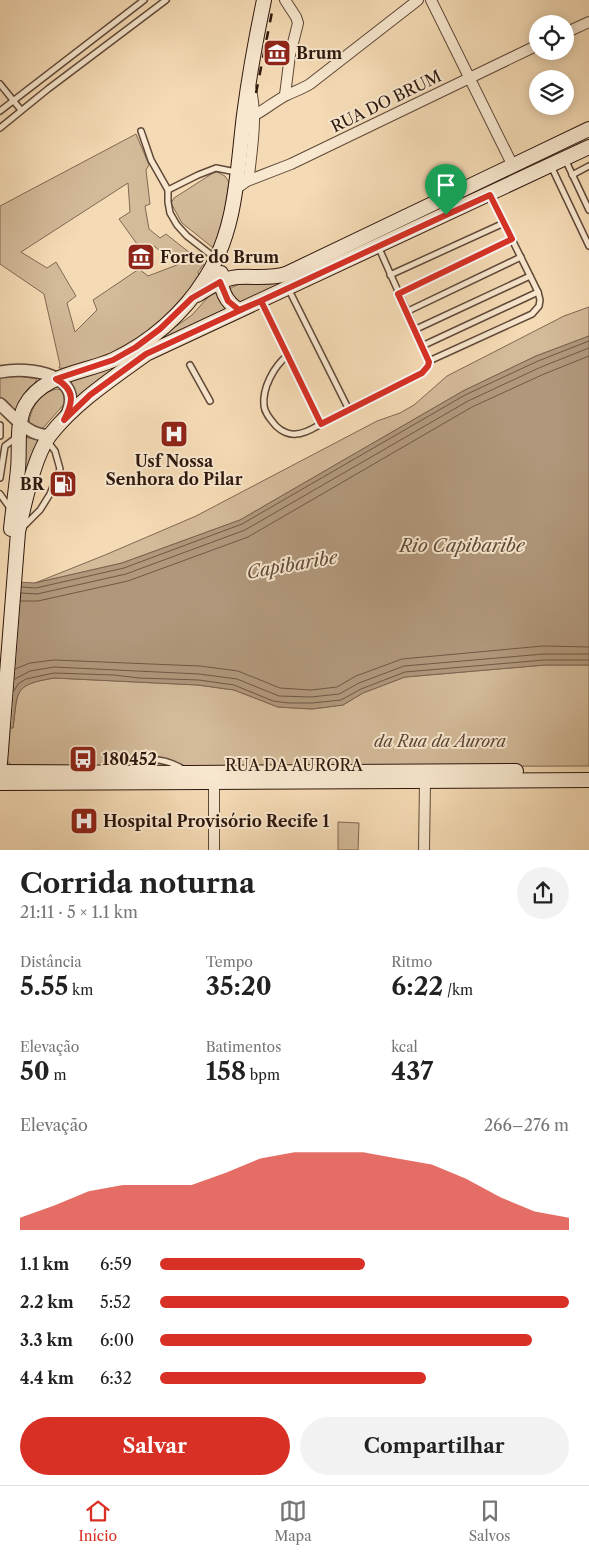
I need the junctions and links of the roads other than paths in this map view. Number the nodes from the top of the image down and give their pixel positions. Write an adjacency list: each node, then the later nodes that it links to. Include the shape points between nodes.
1 (144, 0): 14 (lane)
2 (166, 0): 15 (lane)
3 (264, 0): 11 (main road)
4 (285, 0): 13 (street, via 298,22)
5 (418, 0): 13 (street, via 310,84)
6 (431, 0): 10 (street)
7 (589, 22): 8 (street)
8 (574, 29)
9 (529, 50): 10 (street, RUA DO BRUM)
10 (468, 78): 23 (street); 27 (street, RUA DO BRUM, via 291,164)
11 (249, 83): 17 (street); 27 (main road)
12 (0, 84): 14 (lane)
13 (285, 95): 17 (street)
14 (13, 101): 15 (lane); 16 (lane)
15 (20, 110): 18 (lane)
16 (0, 111)
17 (255, 115): 27 (street, via 249,176)
18 (0, 128)
19 (589, 129): 23 (main road)
20 (141, 131): 28 (lane, via 151,160)
21 (589, 147): 22 (main road)
22 (565, 159): 24 (main road); 26 (lane)
23 (513, 166): 40 (main road, via 286,274 274,278 238,277)
24 (551, 166): 29 (main road); 34 (lane)
25 (588, 169): 26 (lane)
26 (572, 175): 30 (lane)
27 (240, 181): 28 (lane, via 216,168); 33 (main road)
28 (168, 190): 36 (lane, via 170,212 177,225)
29 (490, 195): 31 (lane); 35 (main road)
30 (589, 210)
31 (504, 223): 32 (lane); 38 (lane)
32 (512, 239): 37 (lane); 43 (lane)
33 (224, 243): 40 (main road); 44 (main road)
34 (589, 246)
35 (379, 248): 38 (lane); 41 (main road)
36 (210, 254)
37 (521, 257): 39 (lane); 47 (lane)
38 (390, 275): 43 (lane)
39 (530, 276): 42 (lane); 48 (lane)
40 (220, 282): 44 (main road); 46 (main road, via 228,301)
41 (288, 288): 45 (main road); 57 (lane)
42 (538, 292): 49 (lane); 51 (lane, via 539,306 532,314)
43 (398, 294): 47 (lane)
44 (192, 298): 54 (main road, via 136,347 113,360)
45 (261, 301): 46 (main road); 50 (lane)
46 (239, 310): 58 (main road, via 146,354 90,395)
47 (406, 312): 48 (lane)
48 (414, 330): 49 (lane)
49 (422, 346): 51 (lane)
50 (288, 355): 59 (lane); 59 (lane, via 275,366 265,394 266,413 287,434 295,435)
51 (428, 364): 57 (lane, via 422,373)
52 (190, 365): 55 (lane)
53 (0, 372): 54 (street, via 26,369 43,372)
54 (56, 379): 58 (street, via 71,393 72,402); 61 (main road, via 31,397 24,407)
55 (210, 401)
56 (0, 404): 61 (street)
57 (349, 410): 59 (lane)
58 (64, 420): 63 (main road)
59 (321, 424)
60 (0, 425): 62 (lane)
61 (20, 429): 63 (street); 65 (lane); 68 (main road)
62 (0, 436)
63 (49, 438): 69 (main road, via 25,498); 69 (lane, via 60,469 40,510)
64 (0, 442): 65 (lane)
65 (7, 444): 66 (lane)
66 (0, 478)
67 (0, 494): 68 (lane)
68 (12, 511): 70 (main road)
69 (18, 532): 70 (main road)
70 (11, 571): 71 (main road); 72 (main road)
71 (0, 647)
72 (0, 763)
73 (589, 771): 74 (main road, RUA DA AURORA)
74 (0, 772)
75 (589, 780): 76 (main road, RUA DA AURORA)
76 (425, 782): 78 (main road, RUA DA AURORA); 80 (street)
77 (0, 783): 78 (main road, RUA DA AURORA)
78 (214, 783): 79 (street)
79 (214, 850)
80 (424, 850)

